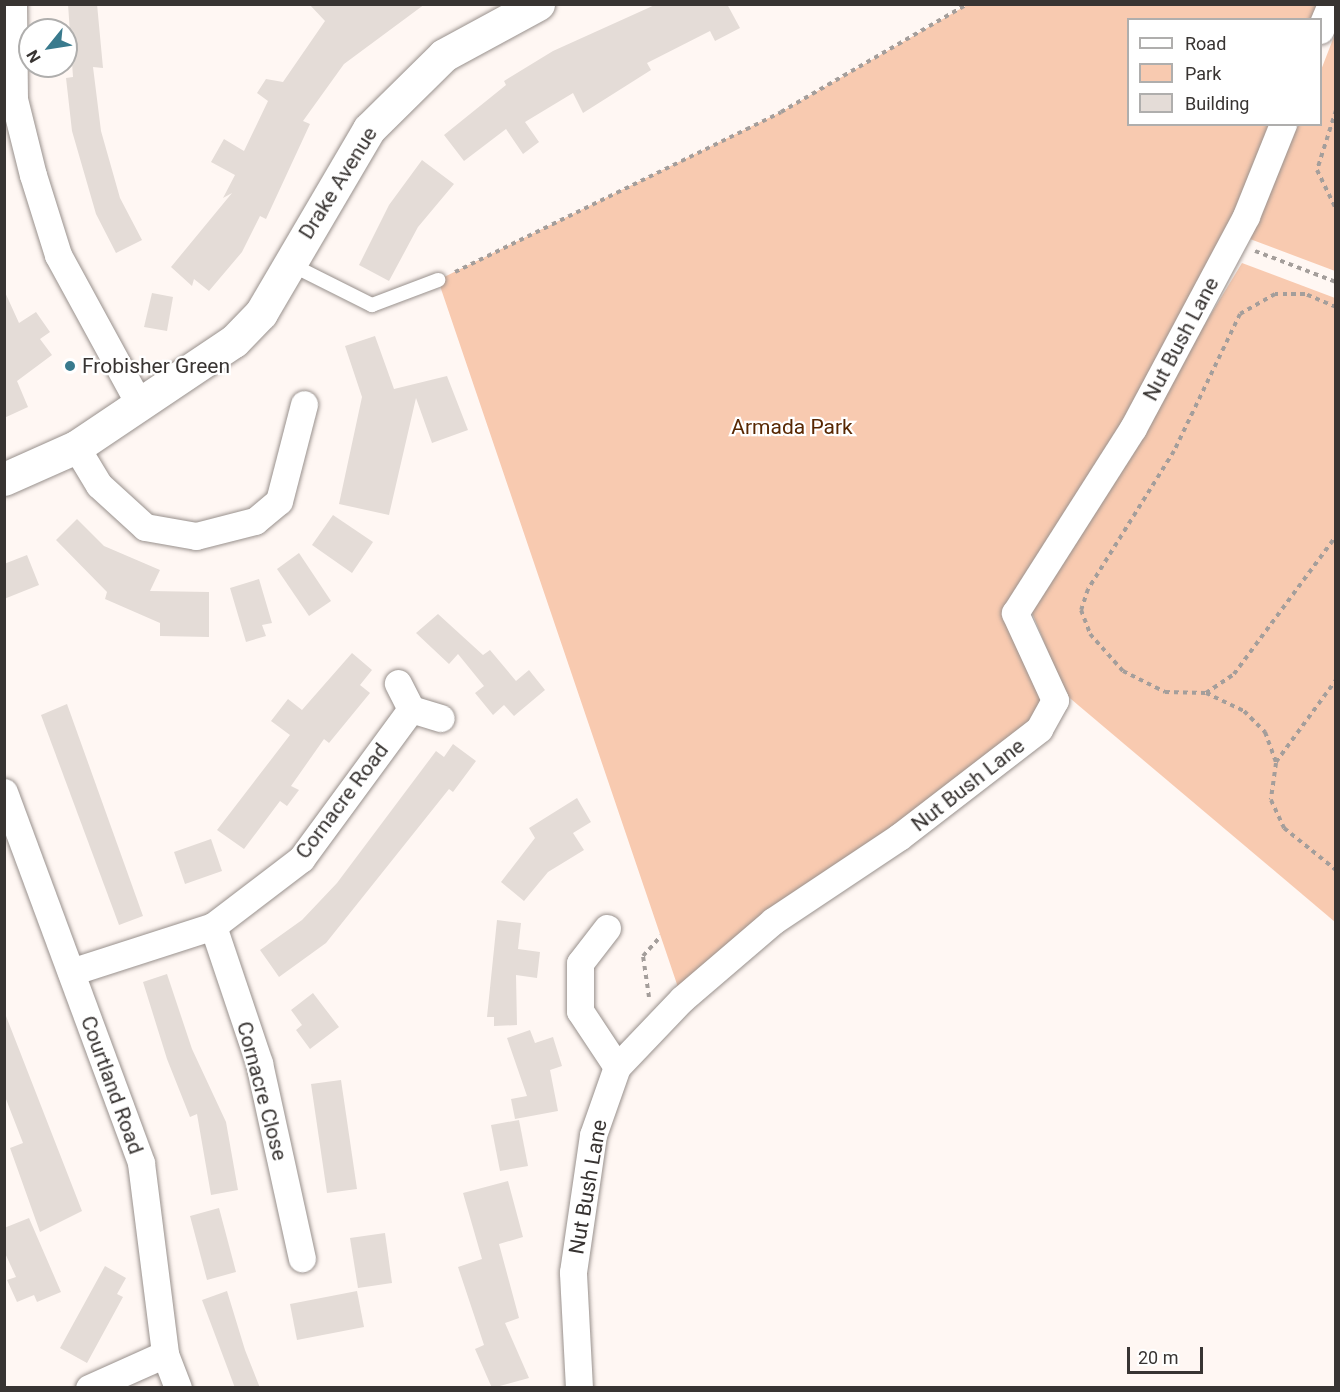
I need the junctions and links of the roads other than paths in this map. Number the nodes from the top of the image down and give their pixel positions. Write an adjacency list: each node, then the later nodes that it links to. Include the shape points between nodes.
1 (13, 4): 8 (street, via 14,99 33,176 58,255)
2 (538, 4): 6 (street, Drake Avenue, via 444,55 369,129)
3 (1331, 4): 4 (street)
4 (1322, 25)
5 (1282, 126): 19 (street, Nut Bush Lane, via 1233,243 1133,428 1015,613 1054,700 1039,729 899,837 773,921 682,999)
6 (289, 263): 7 (lane, via 372,305); 8 (street, Drake Avenue, via 261,313 234,341)
7 (438, 280)
8 (138, 402): 10 (street, Drake Avenue)
9 (304, 404): 10 (street, via 279,501 255,521 196,536 145,527 99,485)
10 (76, 447): 11 (street, Drake Avenue)
11 (4, 479)
12 (398, 682): 13 (street)
13 (411, 709): 14 (street); 16 (street, Cornacre Road, via 301,859)
14 (441, 718)
15 (4, 792): 18 (street, Courtland Road)
16 (213, 926): 18 (street, Cornacre Road); 20 (street, Cornacre Close, via 259,1063)
17 (607, 928): 19 (street, via 580,963 580,1011)
18 (71, 972): 21 (street, Courtland Road, via 141,1163)
19 (617, 1067): 24 (street, Nut Bush Lane, via 593,1135 573,1272)
20 (302, 1258)
21 (165, 1354): 22 (street); 23 (street, Courtland Road)
22 (89, 1388)
23 (178, 1388)
24 (579, 1388)

